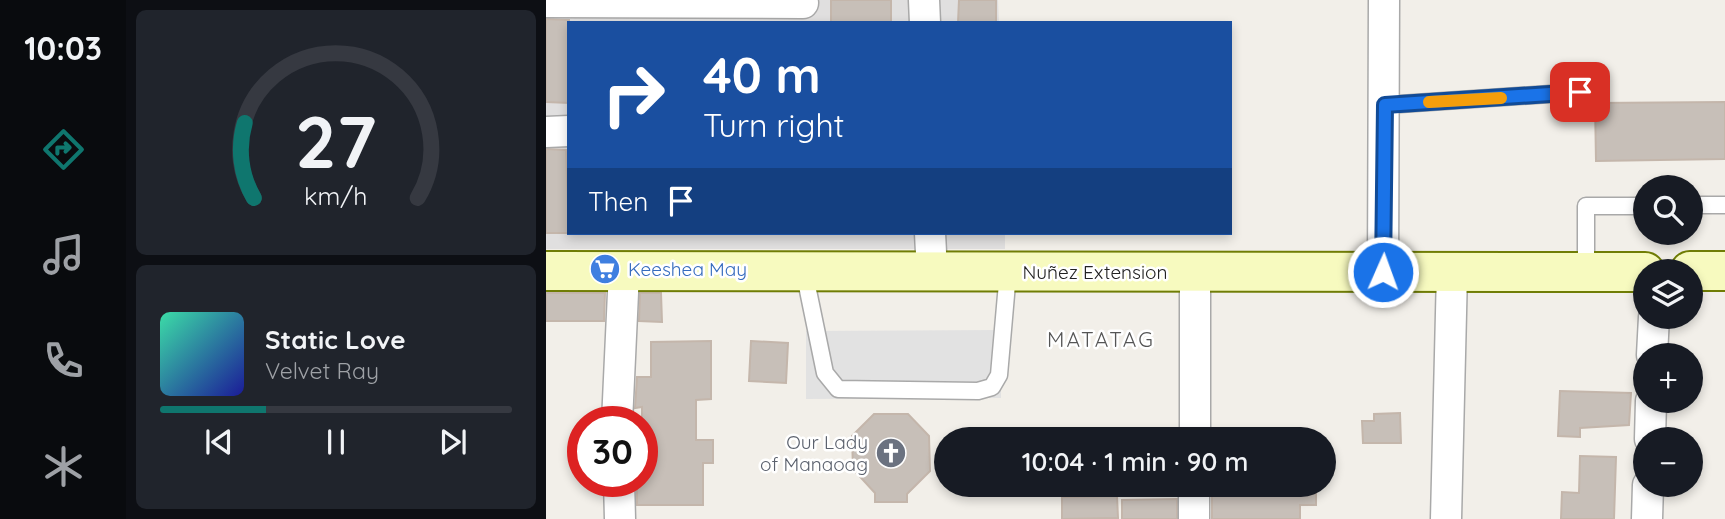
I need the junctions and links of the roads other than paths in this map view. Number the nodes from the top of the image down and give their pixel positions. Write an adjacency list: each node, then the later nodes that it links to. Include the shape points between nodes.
1 (924, 0): 5 (street)
2 (1384, 0): 7 (street)
3 (546, 2): 4 (street)
4 (803, 9)
5 (925, 21)
6 (1580, 92): 7 (lane)
7 (1385, 105): 22 (street)
8 (567, 131): 9 (street)
9 (546, 132)
10 (1703, 205): 11 (lane)
11 (1725, 205)
12 (1633, 206): 24 (lane, via 1586,206)
13 (930, 235): 19 (street)
14 (546, 271): 15 (street, Nuñez Extension)
15 (624, 271): 16 (street, Nuñez Extension); 26 (street)
16 (804, 271): 19 (street, Nuñez Extension); 20 (lane, via 818,345 832,385 843,390 964,391 986,390 999,374)
17 (1703, 271): 18 (street)
18 (1725, 271)
19 (932, 272): 20 (street, Nuñez Extension)
20 (1008, 272): 21 (street, Nuñez Extension)
21 (1195, 272): 22 (street, Nuñez Extension); 27 (street)
22 (1383, 272): 23 (street, Nuñez Extension)
23 (1452, 272): 24 (street, Nuñez Extension); 33 (street)
24 (1586, 272): 25 (street, Nuñez Extension)
25 (1633, 272)
26 (618, 406)
27 (1195, 427)
28 (619, 497): 31 (street)
29 (1194, 497): 32 (street)
30 (1648, 497): 34 (street)
31 (620, 519)
32 (1194, 519)
33 (1446, 519)
34 (1647, 519)

